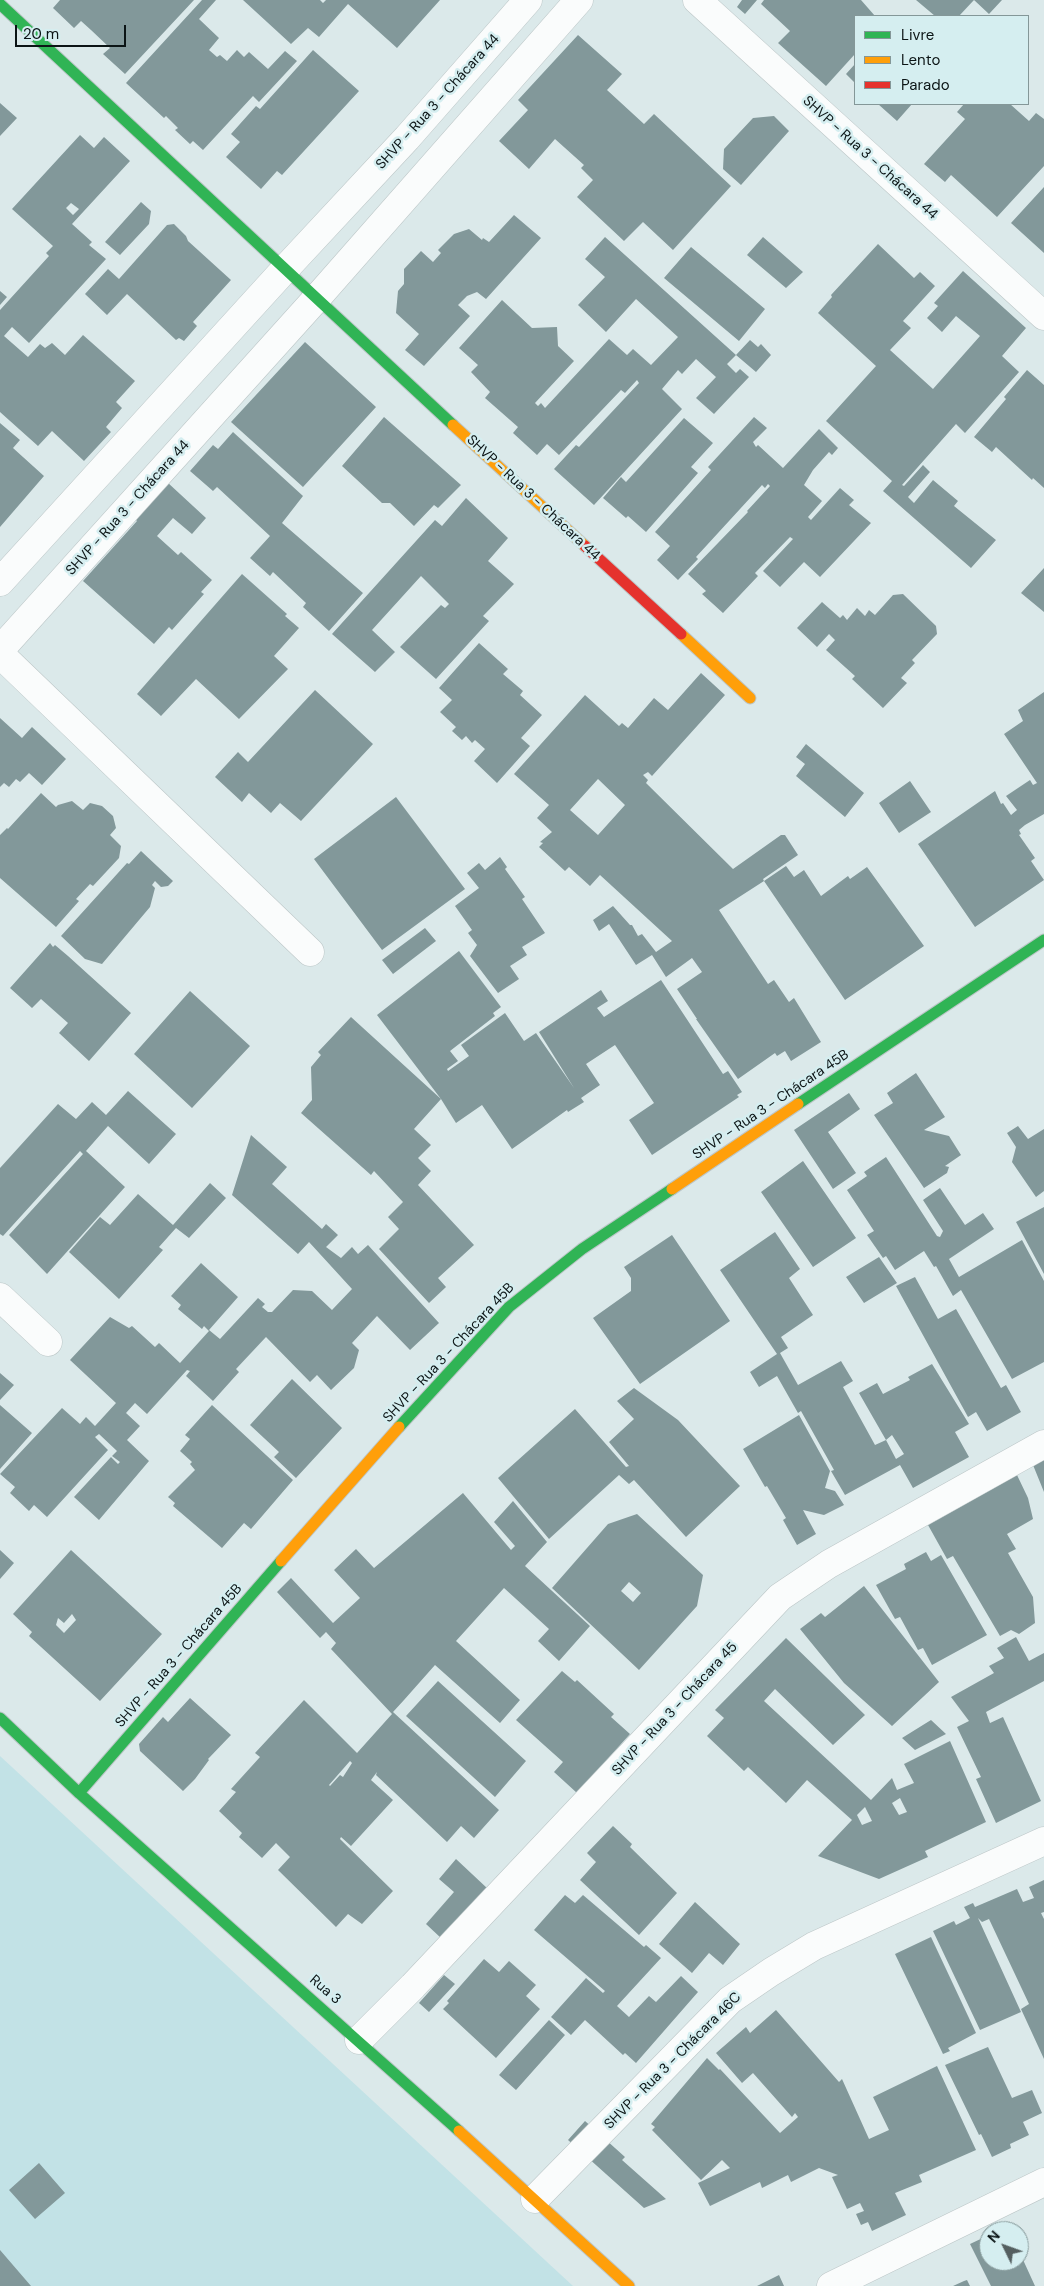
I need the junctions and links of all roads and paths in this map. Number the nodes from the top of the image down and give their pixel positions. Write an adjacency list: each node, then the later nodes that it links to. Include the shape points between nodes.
1 (528, 0): 5 (street, SHVP - Rua 3 - Chácara 44, via 408,138)
2 (578, 0): 6 (street, SHVP - Rua 3 - Chácara 44)
3 (697, 0): 7 (street, SHVP - Rua 3 - Chácara 44)
4 (0, 4): 5 (street, SHVP - Rua 3 - Chácara 44)
5 (286, 268): 6 (street, SHVP - Rua 3 - Chácara 44); 8 (street, SHVP - Rua 3 - Chácara 44)
6 (316, 299): 9 (street, SHVP - Rua 3 - Chácara 44); 11 (street, SHVP - Rua 3 - Chácara 44)
7 (1044, 316)
8 (0, 582)
9 (0, 650)
10 (0, 654): 13 (street)
11 (750, 698)
12 (1044, 940): 18 (street, SHVP - Rua 3 - Chácara 45B, via 582,1249 509,1307 426,1396)
13 (310, 952)
14 (0, 1297): 15 (street)
15 (48, 1342)
16 (1044, 1444): 20 (street, SHVP - Rua 3 - Chácara 45, via 829,1564 780,1597 427,1972)
17 (0, 1718): 18 (street, Rua 3)
18 (79, 1792): 20 (street, Rua 3)
19 (1044, 1841): 22 (street, SHVP - Rua 3 - Chácara 46C, via 814,1946 730,2000)
20 (358, 2040): 22 (street, Rua 3)
21 (1044, 2182): 24 (street)
22 (535, 2199): 23 (street, Rua 3)
23 (629, 2286)
24 (831, 2286)

